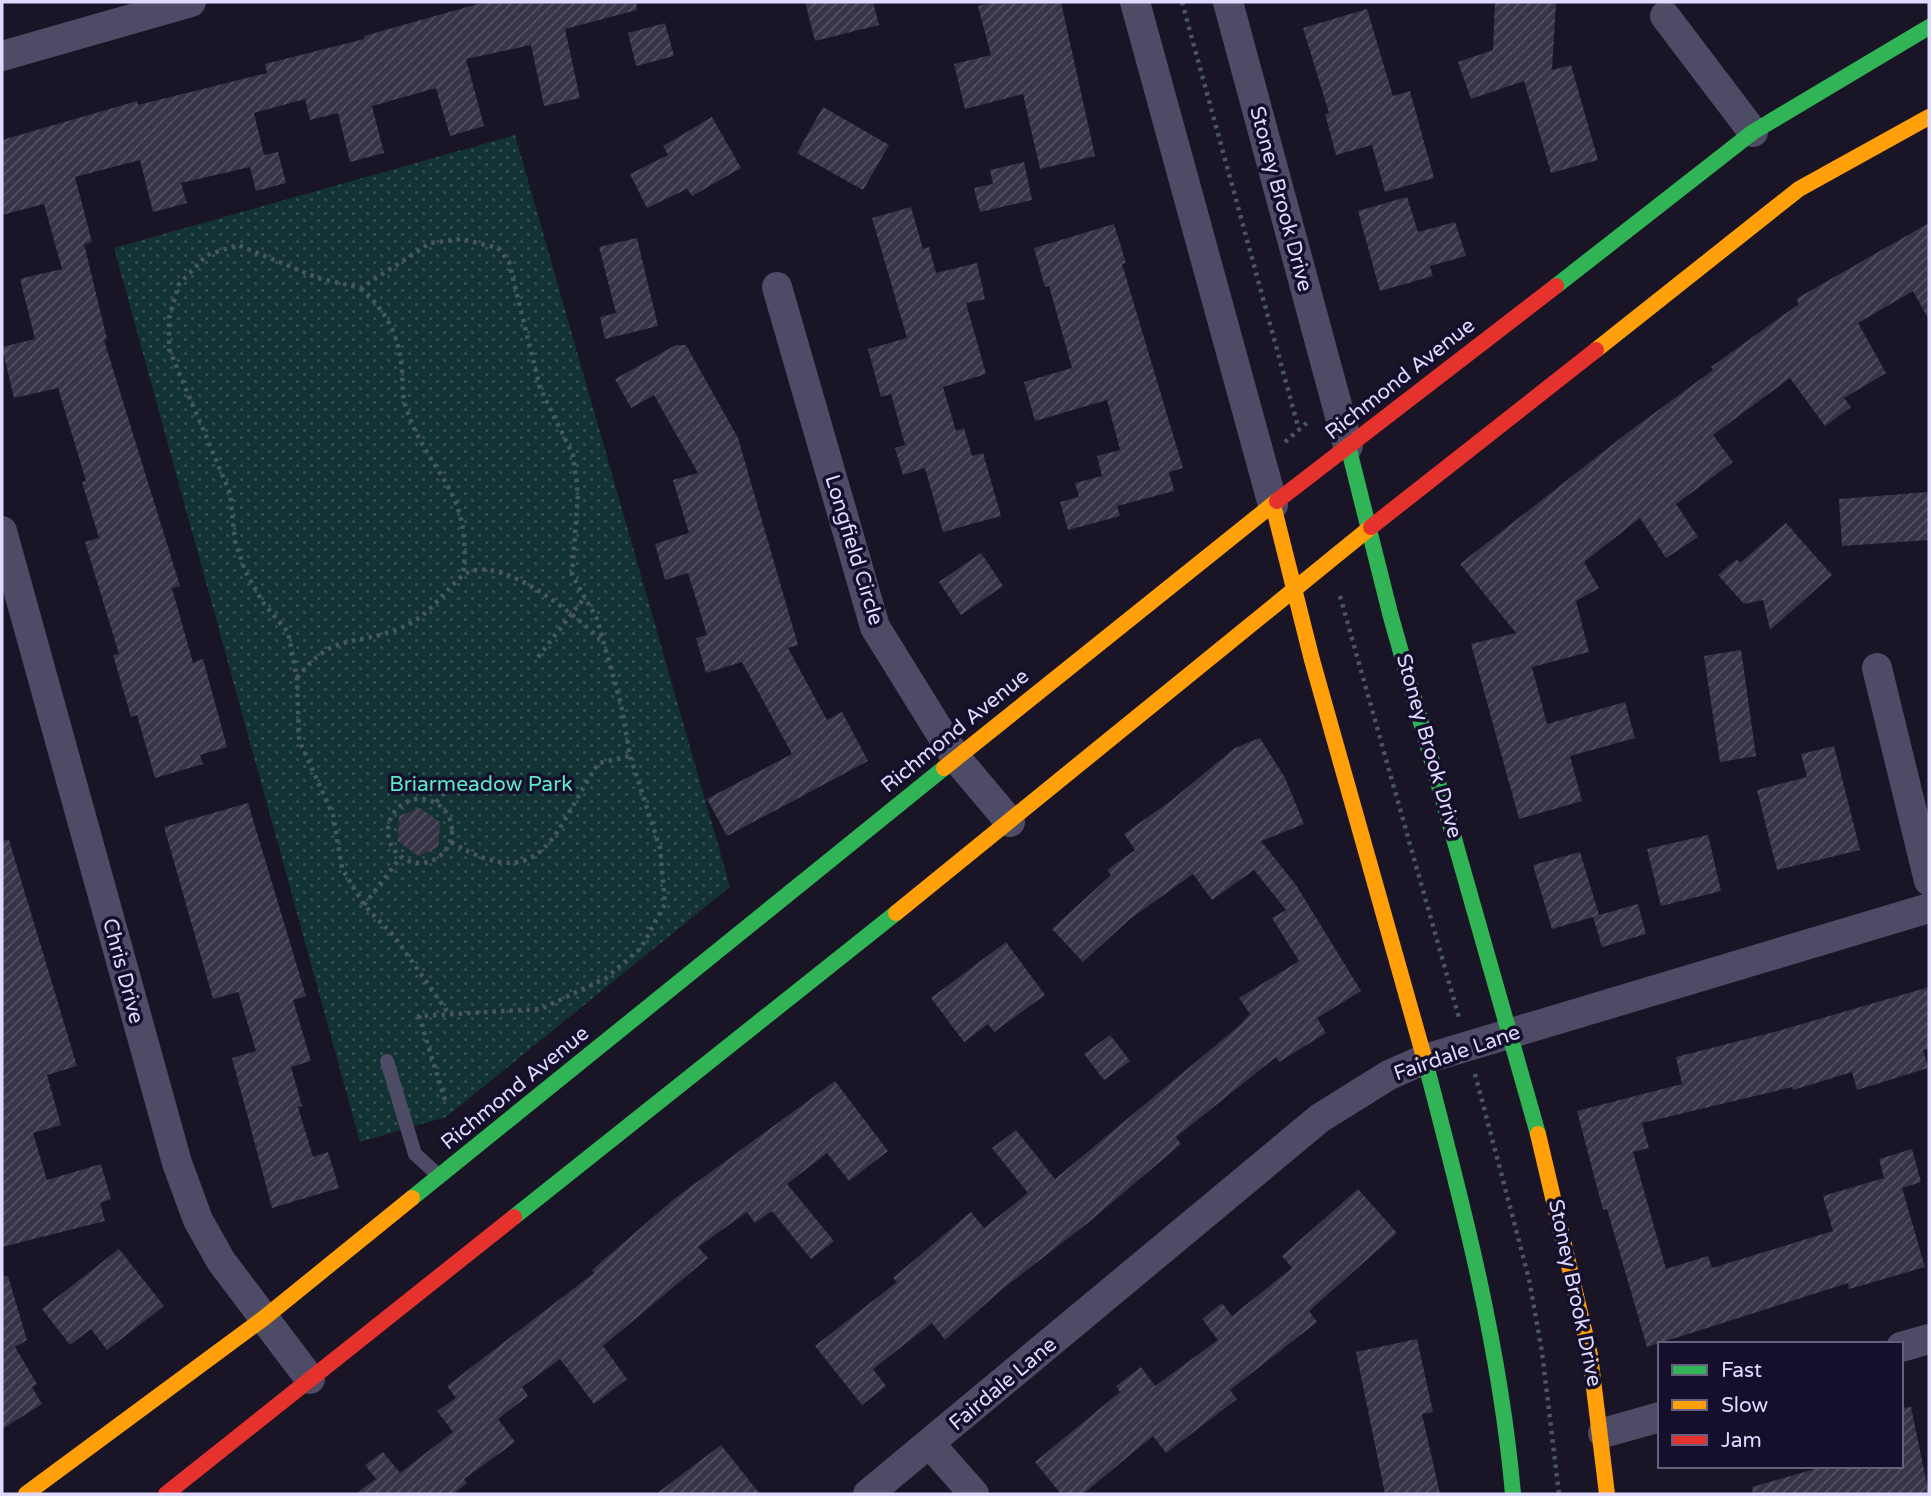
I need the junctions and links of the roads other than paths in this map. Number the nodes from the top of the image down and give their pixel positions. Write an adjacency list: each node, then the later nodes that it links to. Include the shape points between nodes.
1 (191, 2): 6 (street)
2 (1135, 2): 11 (street)
3 (1227, 2): 10 (street, Stoney Brook Drive)
4 (1665, 16): 8 (street)
5 (1929, 27): 8 (main road, Richmond Avenue)
6 (2, 56)
7 (1929, 117): 13 (main road, via 1799,189)
8 (1753, 132): 10 (main road, Richmond Avenue)
9 (777, 286): 16 (street, Longfield Circle, via 875,628)
10 (1348, 446): 11 (main road, Richmond Avenue); 13 (main road, Stoney Brook Drive)
11 (1273, 505): 14 (main road); 16 (main road, Richmond Avenue)
12 (2, 531): 24 (street, Chris Drive, via 177,1163 198,1220 221,1261)
13 (1367, 532): 14 (main road); 20 (main road, Stoney Brook Drive)
14 (1293, 591): 17 (main road); 21 (main road)
15 (1877, 668): 18 (street)
16 (956, 758): 17 (street, Longfield Circle); 23 (main road, Richmond Avenue)
17 (1010, 822): 27 (main road)
18 (1929, 881)
19 (1929, 908): 20 (street, Fairdale Lane)
20 (1512, 1033): 21 (street, Fairdale Lane); 29 (main road, Stoney Brook Drive, via 1570,1253)
21 (1425, 1059): 30 (street, Fairdale Lane, via 1320,1118); 35 (main road, via 1480,1272)
22 (387, 1061): 23 (lane, via 415,1154)
23 (439, 1176): 24 (main road, Richmond Avenue)
24 (264, 1318): 27 (street, Chris Drive); 31 (main road, Richmond Avenue)
25 (1929, 1339): 26 (street)
26 (1903, 1346)
27 (310, 1380): 32 (main road)
28 (1658, 1418): 29 (street)
29 (1604, 1433): 36 (main road, Stoney Brook Drive)
30 (930, 1444): 33 (street, Fairdale Lane); 34 (street, Fairdale Lane)
31 (26, 1494)
32 (166, 1494)
33 (868, 1494)
34 (974, 1494)
35 (1513, 1494)
36 (1607, 1494)

